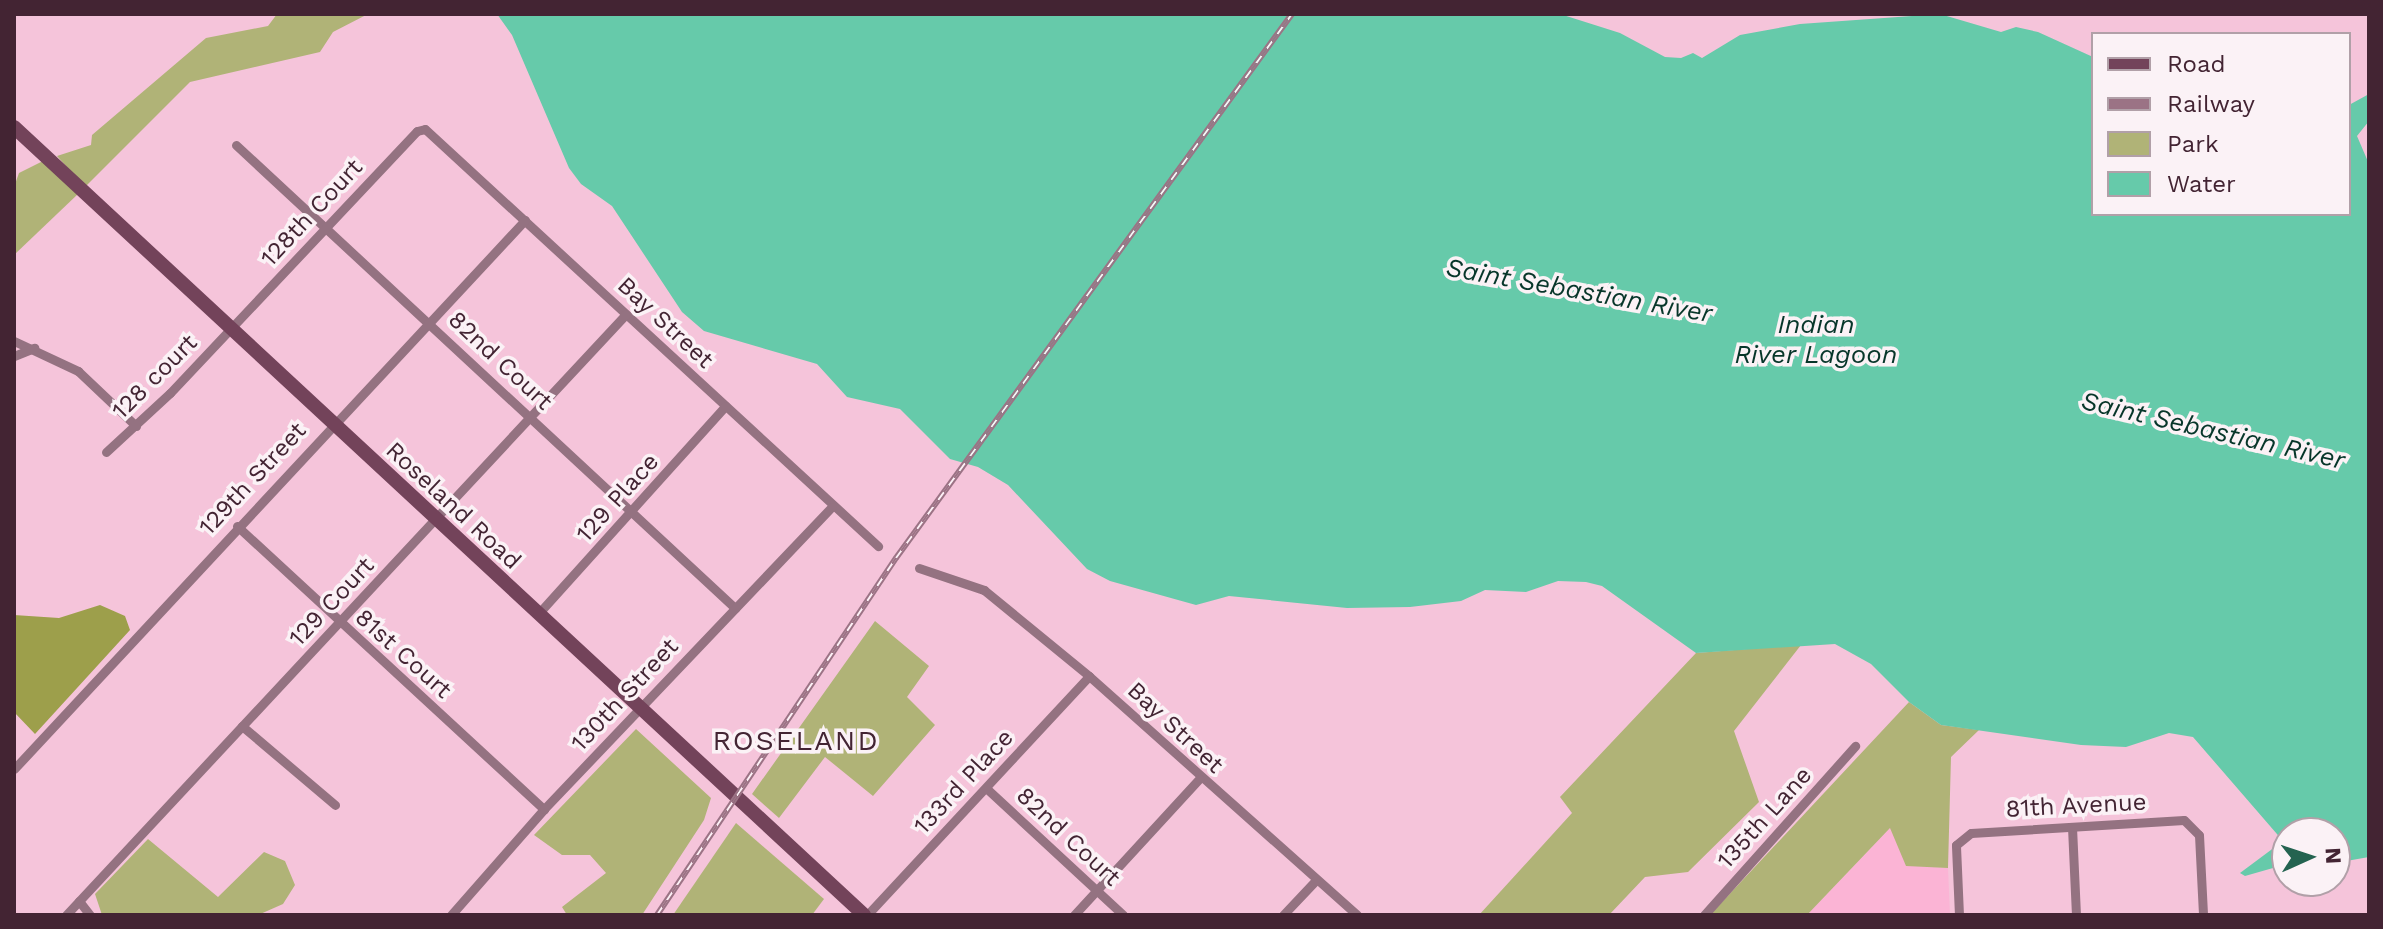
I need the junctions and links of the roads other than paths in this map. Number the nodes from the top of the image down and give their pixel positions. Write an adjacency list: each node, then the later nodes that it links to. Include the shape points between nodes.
1 (14, 127): 8 (main road, Roseland Road)
2 (425, 129): 4 (street, Bay Street); 5 (street, 128th Court, via 417,131)
3 (236, 145): 5 (street, 82nd Court)
4 (525, 220): 6 (street, Bay Street); 7 (street, 129th Street)
5 (328, 225): 7 (street, 82nd Court); 8 (street, 128th Court)
6 (626, 314): 12 (street, Bay Street); 13 (street, 129 Court)
7 (429, 321): 13 (street, 82nd Court); 14 (street, 129th Street)
8 (231, 328): 14 (main road, Roseland Road); 15 (street, 128 court)
9 (14, 341): 10 (street)
10 (34, 348): 11 (street); 15 (street, via 78,371)
11 (14, 356)
12 (725, 406): 17 (street, Bay Street); 18 (street, 129 Place)
13 (529, 416): 18 (street, 82nd Court); 19 (street, 129 Court)
14 (333, 424): 19 (main road, Roseland Road); 20 (street, 129th Street)
15 (136, 426): 16 (street, 128 court)
16 (106, 452)
17 (832, 507): 21 (street, Bay Street); 23 (street, 130th Street)
18 (634, 512): 23 (street, 82nd Court); 24 (street, 129 Place)
19 (437, 520): 24 (main road, Roseland Road); 25 (street, 129 Court)
20 (237, 526): 25 (street, 81st Court); 30 (street, 129th Street)
21 (878, 546)
22 (919, 568): 26 (street, Bay Street, via 984,590)
23 (735, 608): 27 (street, 130th Street)
24 (538, 614): 27 (main road, Roseland Road)
25 (340, 623): 28 (street, 129 Court); 34 (street, 81st Court)
26 (1089, 676): 31 (street, Bay Street); 32 (street, 133rd Place)
27 (638, 711): 34 (street, 130th Street); 42 (main road, Roseland Road)
28 (242, 726): 33 (street); 38 (street, 129 Court)
29 (1855, 746): 47 (street, 135th Lane)
30 (14, 769)
31 (1199, 779): 36 (street, Bay Street); 37 (street)
32 (986, 788): 37 (street, 82nd Court); 42 (street, 133rd Place)
33 (335, 805)
34 (544, 809): 41 (street, 130th Street)
35 (2072, 827): 48 (street, 81th Avenue, via 1962,837 1956,845); 49 (street); 50 (street, 81th Avenue, via 2192,823 2199,835)
36 (1315, 881): 45 (street); 46 (street, Bay Street)
37 (1095, 891): 43 (street); 44 (street, 82nd Court)
38 (79, 901): 39 (street, 129 Court); 40 (street)
39 (66, 915)
40 (90, 915)
41 (451, 915)
42 (865, 915)
43 (1074, 915)
44 (1123, 915)
45 (1283, 915)
46 (1357, 915)
47 (1704, 915)
48 (1959, 915)
49 (2076, 915)
50 (2203, 915)

